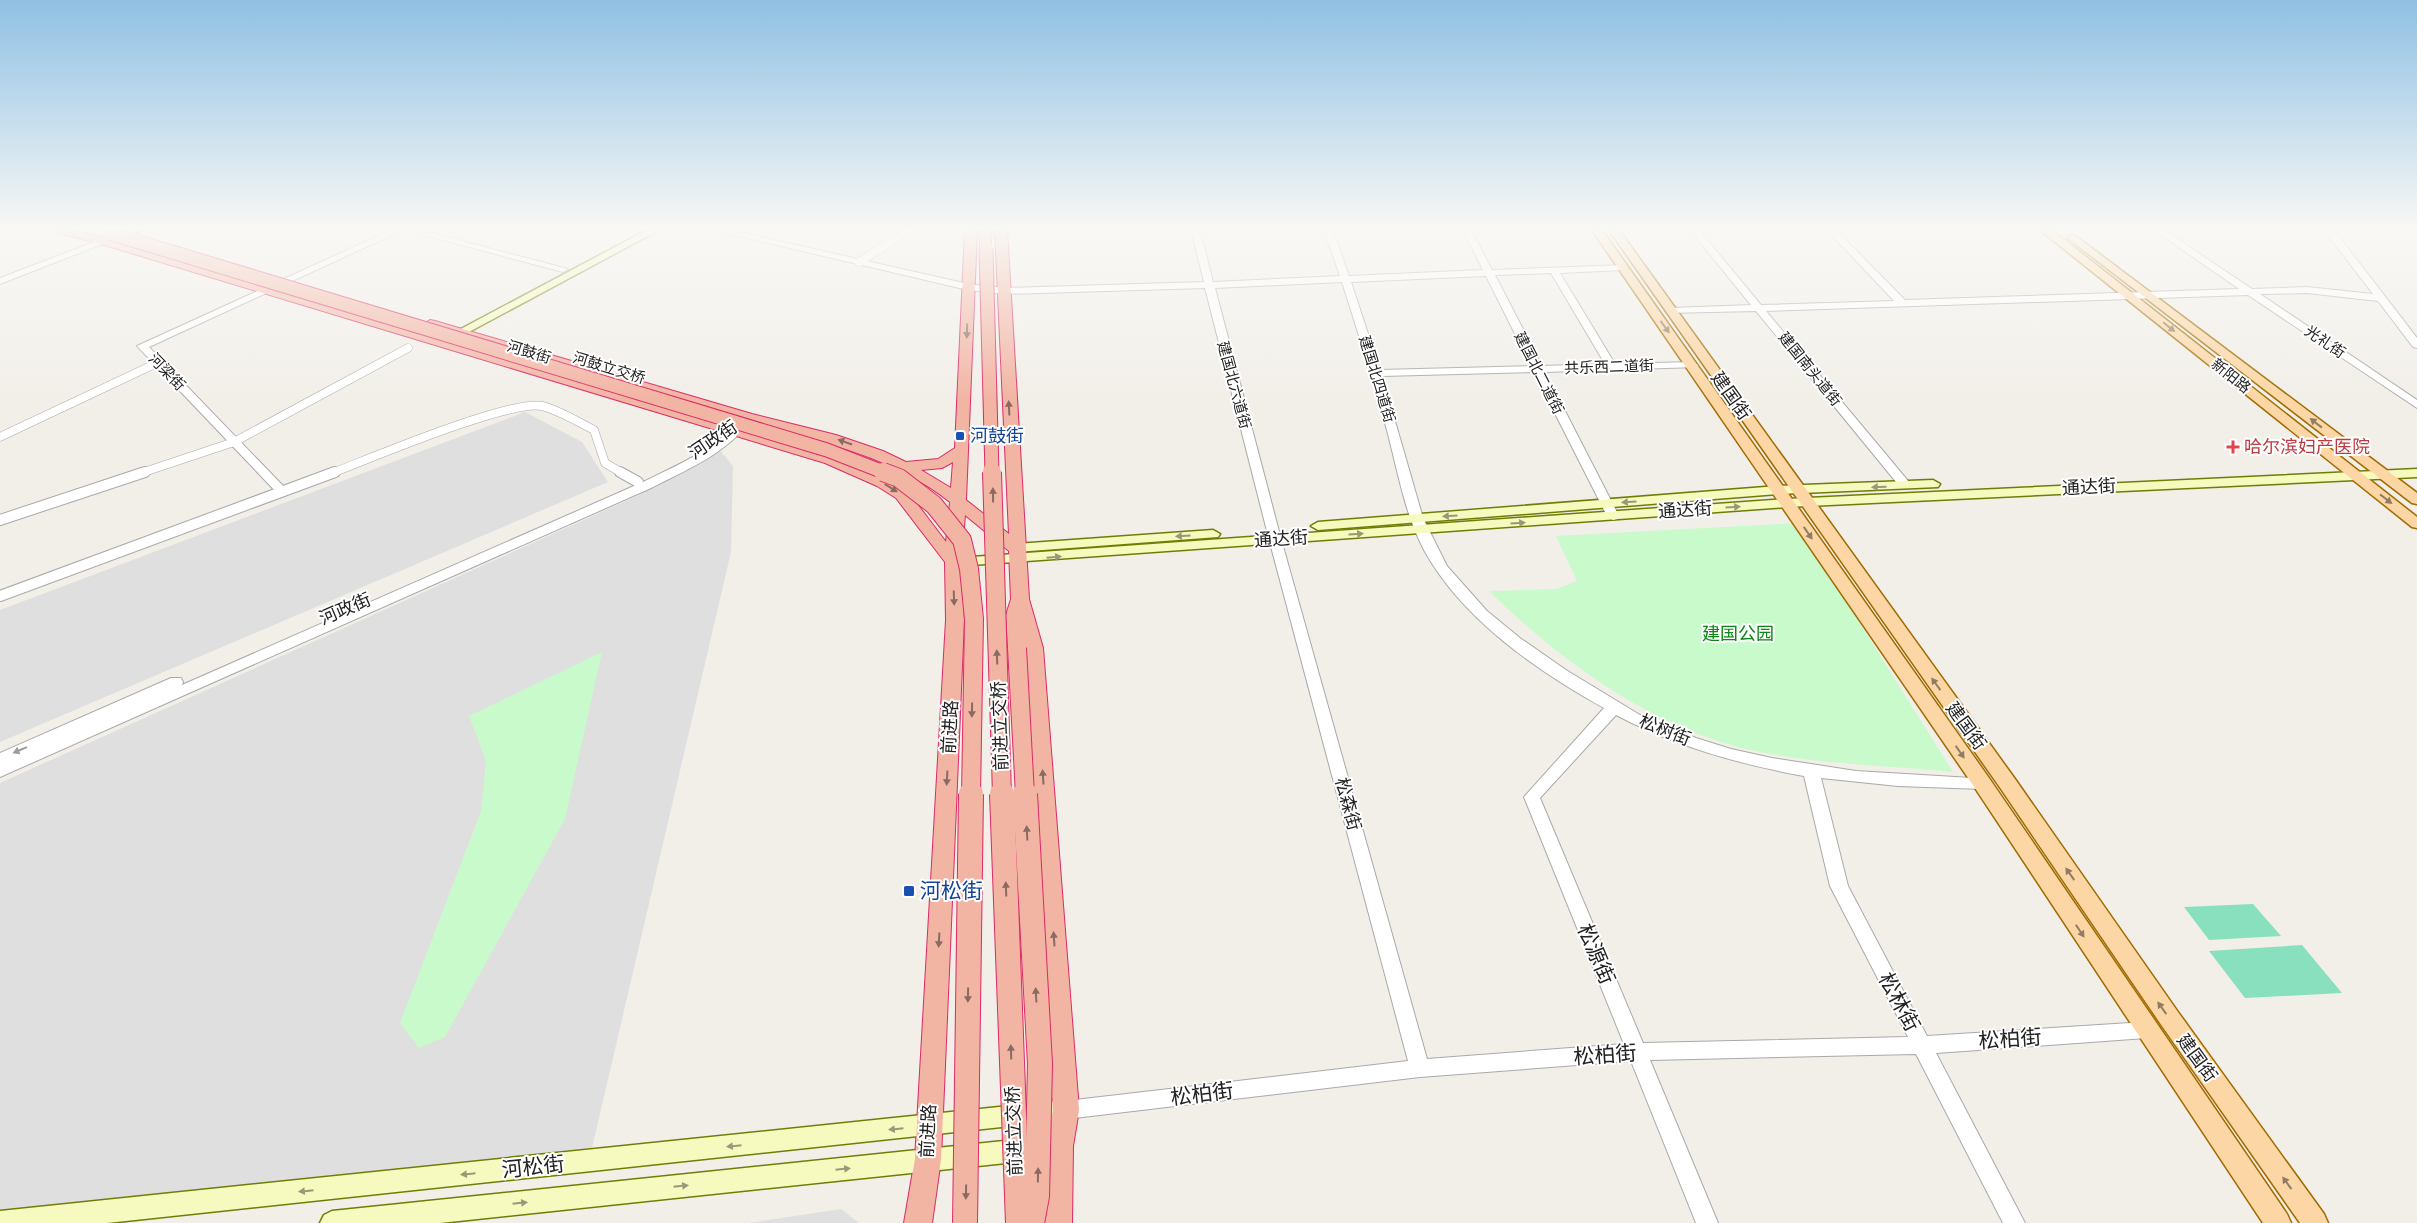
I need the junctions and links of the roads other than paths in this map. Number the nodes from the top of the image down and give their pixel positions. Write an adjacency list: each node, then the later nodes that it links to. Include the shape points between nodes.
1 (260, 287): 24 (highway, 河鼓街)
2 (274, 287): 24 (street, 河梁街)
3 (293, 287): 64 (highway, 河鼓立交桥, bridge, via 827,450 899,478 934,505)
4 (307, 287): 33 (highway, 河鼓街)
5 (531, 287): 33 (main road)
6 (540, 287): 33 (main road)
7 (968, 287): 47 (highway, 前进路, one-way to 47)
8 (976, 287): 25 (street)
9 (987, 287): 87 (highway, 前进立交桥, one-way to 9, bridge)
10 (1004, 287): 25 (highway)
11 (1138, 287): 25 (street)
12 (1209, 287): 63 (street, 建国北六道街)
13 (1349, 287): 41 (street, 建国北四道街)
14 (1495, 287): 40 (street, 建国北二道街)
15 (1564, 287): 39 (street)
16 (1636, 287): 38 (main road, 建国街, one-way to 38)
17 (1655, 287): 32 (main road, 建国街)
18 (1742, 287): 31 (street, 建国南头道街)
19 (1886, 287): 30 (street)
20 (2119, 287): 28 (main road, 新阳路)
21 (2140, 287): 27 (main road, 新阳路)
22 (2244, 287): 26 (street, 光礼街)
23 (2373, 287): 29 (street)
24 (268, 290): 34 (highway, 河鼓街); 37 (street, 河梁街, via 142,346)
25 (1004, 291): 65 (highway, one-way to 25)
26 (2251, 292): 27 (street); 29 (street, via 2307,290); 42 (street, 光礼街)
27 (2151, 295): 28 (street); 50 (main road, 新阳路, one-way to 27)
28 (2131, 296): 30 (street); 51 (main road, 新阳路, one-way to 51)
29 (2381, 298): 35 (street)
30 (1901, 302): 31 (street)
31 (1759, 307): 32 (street); 54 (street, 建国南头道街)
32 (1671, 310): 56 (main road, 建国街)
33 (455, 330): 34 (main road); 43 (highway, 河鼓街)
34 (436, 340): 44 (highway, 河鼓街)
35 (2417, 345)
36 (408, 348): 46 (street)
37 (157, 363): 45 (street); 46 (street, 河梁街)
38 (1692, 365): 39 (street, 共乐西二道街); 56 (main road, 建国街)
39 (1612, 367): 40 (street, 共乐西二道街)
40 (1537, 369): 41 (street, 共乐西二道街); 59 (street, 建国北二道街)
41 (1376, 374): 61 (street, 建国北四道街)
42 (2417, 405)
43 (747, 417): 44 (street, 河政街); 49 (highway, 河鼓街, one-way to 43, via 831,438)
44 (732, 431): 53 (street, 河政街); 66 (highway, 河鼓街, one-way to 66, via 830,460 882,483 902,495); 71 (street, 河政街, via 694,461 647,485)
45 (0, 437)
46 (234, 442): 55 (street, 河梁街); 60 (street)
47 (962, 450): 49 (highway, via 942,463); 58 (highway, 前进路)
48 (2417, 466): 50 (main road, 通达街)
49 (906, 467): 58 (highway, 河鼓街, via 938,485)
50 (2378, 471): 51 (main road, 通达街); 52 (main road, 通达街); 57 (main road, 新阳路)
51 (2350, 472): 54 (main road, 通达街); 56 (main road, 通达街); 62 (main road, 新阳路, one-way to 62)
52 (2417, 473)
53 (638, 482): 55 (street, via 605,463 594,430 542,406 524,405 480,418); 70 (street, 河政街, one-way to 70)
54 (1905, 486): 56 (main road, 通达街, one-way to 56)
55 (283, 492): 67 (street)
56 (1792, 496): 59 (main road, 通达街); 73 (main road, 建国街, one-way to 73); 93 (main road, 建国街, one-way to 56, via 2008,784)
57 (2417, 500)
58 (958, 502): 65 (highway, 河鼓街); 66 (highway, 前进路)
59 (1610, 510): 61 (main road, 通达街)
60 (0, 520)
61 (1419, 524): 63 (main road, 通达街); 69 (street, 松树街, via 1448,579 1474,608 1553,669)
62 (2417, 524)
63 (1274, 534): 65 (main road, 通达街); 77 (street, 松森街)
64 (962, 540): 86 (highway, 前进立交桥, one-way to 86, bridge, via 970,569 974,619)
65 (1017, 554): 66 (main road, 通达街); 68 (highway)
66 (953, 562): 79 (highway, 前进路, one-way to 79, via 955,620)
67 (0, 596)
68 (1020, 599): 78 (highway, one-way to 68, via 1034,648); 88 (highway, one-way to 68, bridge, via 1037,1196 1040,1064 1015,615)
69 (1614, 707): 72 (street, 松树街, via 1670,734 1726,753); 76 (street, 松源街, via 1532,797)
70 (0, 759)
71 (0, 771)
72 (1811, 771): 73 (street, 松树街, via 1920,782); 75 (street, 松林街, via 1839,886)
73 (1982, 783): 74 (main road, 建国街, one-way to 74)
74 (2146, 1030): 75 (street, 松柏街); 92 (main road, 建国街)
75 (1922, 1045): 76 (street, 松柏街); 91 (street, 松林街)
76 (1637, 1052): 77 (street, 松柏街); 90 (street, 松源街)
77 (1420, 1068): 78 (street, 松柏街)
78 (1066, 1110): 79 (main road, 河松街); 80 (highway)
79 (929, 1126): 81 (highway, 前进路); 82 (main road, 河松街, one-way to 82)
80 (1060, 1146): 81 (main road, 河松街); 89 (highway)
81 (928, 1160): 83 (main road, 河松街, one-way to 81); 84 (highway, 前进路); 85 (highway)
82 (0, 1223)
83 (332, 1223)
84 (918, 1223)
85 (928, 1223)
86 (965, 1223)
87 (1018, 1223)
88 (1032, 1223)
89 (1058, 1223)
90 (1708, 1223)
91 (2014, 1223)
92 (2278, 1223)
93 (2315, 1223)

